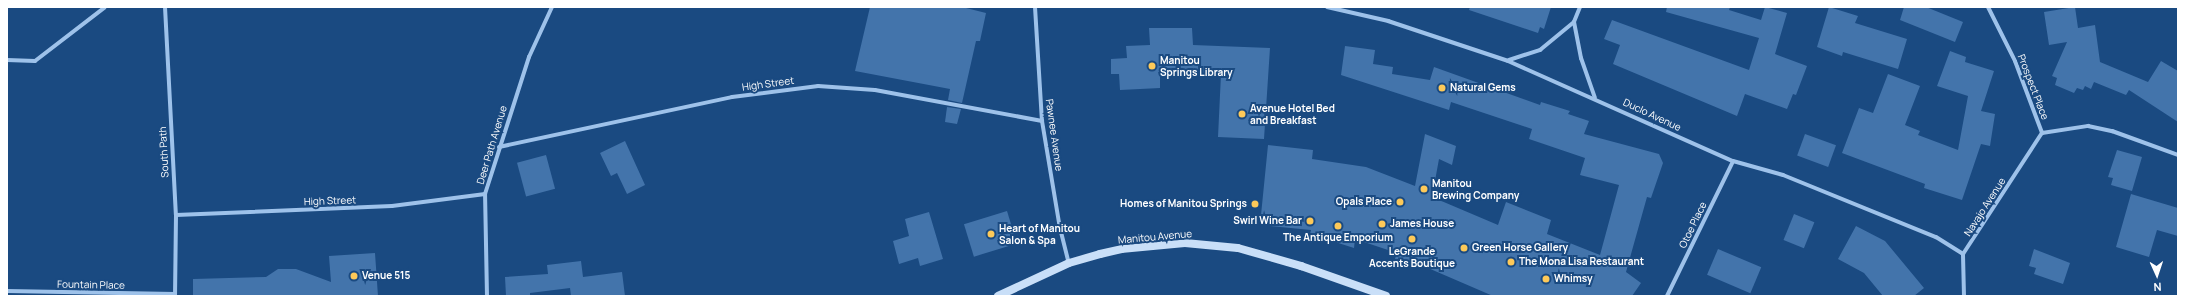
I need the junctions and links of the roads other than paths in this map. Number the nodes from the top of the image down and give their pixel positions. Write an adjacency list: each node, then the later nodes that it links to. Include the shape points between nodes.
1 (105, 7): 9 (street, via 35,61)
2 (165, 7): 18 (street, South Path)
3 (552, 7): 14 (street, Deer Path Avenue, via 529,58)
4 (1035, 7): 12 (street, Pawnee Avenue)
5 (1326, 7): 10 (street, Duclo Avenue, via 1388,21)
6 (1580, 7): 8 (street)
7 (1988, 7): 13 (street, Prospect Place, via 2015,61)
8 (1574, 22): 10 (street, via 1540,50); 11 (street, via 1581,58)
9 (7, 60)
10 (1508, 60): 11 (street, Duclo Avenue)
11 (1594, 98): 16 (street, Duclo Avenue)
12 (1042, 121): 14 (street, High Street, via 875,90 818,86 732,97); 20 (street, Pawnee Avenue, via 1060,228)
13 (2042, 133): 15 (street, Prospect Place, via 2088,126 2112,131); 19 (street, Navajo Avenue)
14 (498, 147): 17 (street, Deer Path Avenue)
15 (2178, 155)
16 (1733, 161): 19 (street, Duclo Avenue, via 1783,175 1936,237); 26 (street, Otoe Place)
17 (485, 194): 18 (street, High Street, via 392,206); 23 (street, Deer Path Avenue)
18 (176, 215): 22 (street, South Path)
19 (1963, 254): 27 (street)
20 (1069, 263): 24 (main road, Manitou Avenue); 25 (main road, Manitou Avenue, via 1121,249 1151,246 1185,243 1238,248 1301,266)
21 (7, 291): 22 (street, Fountain Place)
22 (175, 295)
23 (486, 296)
24 (998, 296)
25 (1386, 296)
26 (1667, 296)
27 (1964, 296)

